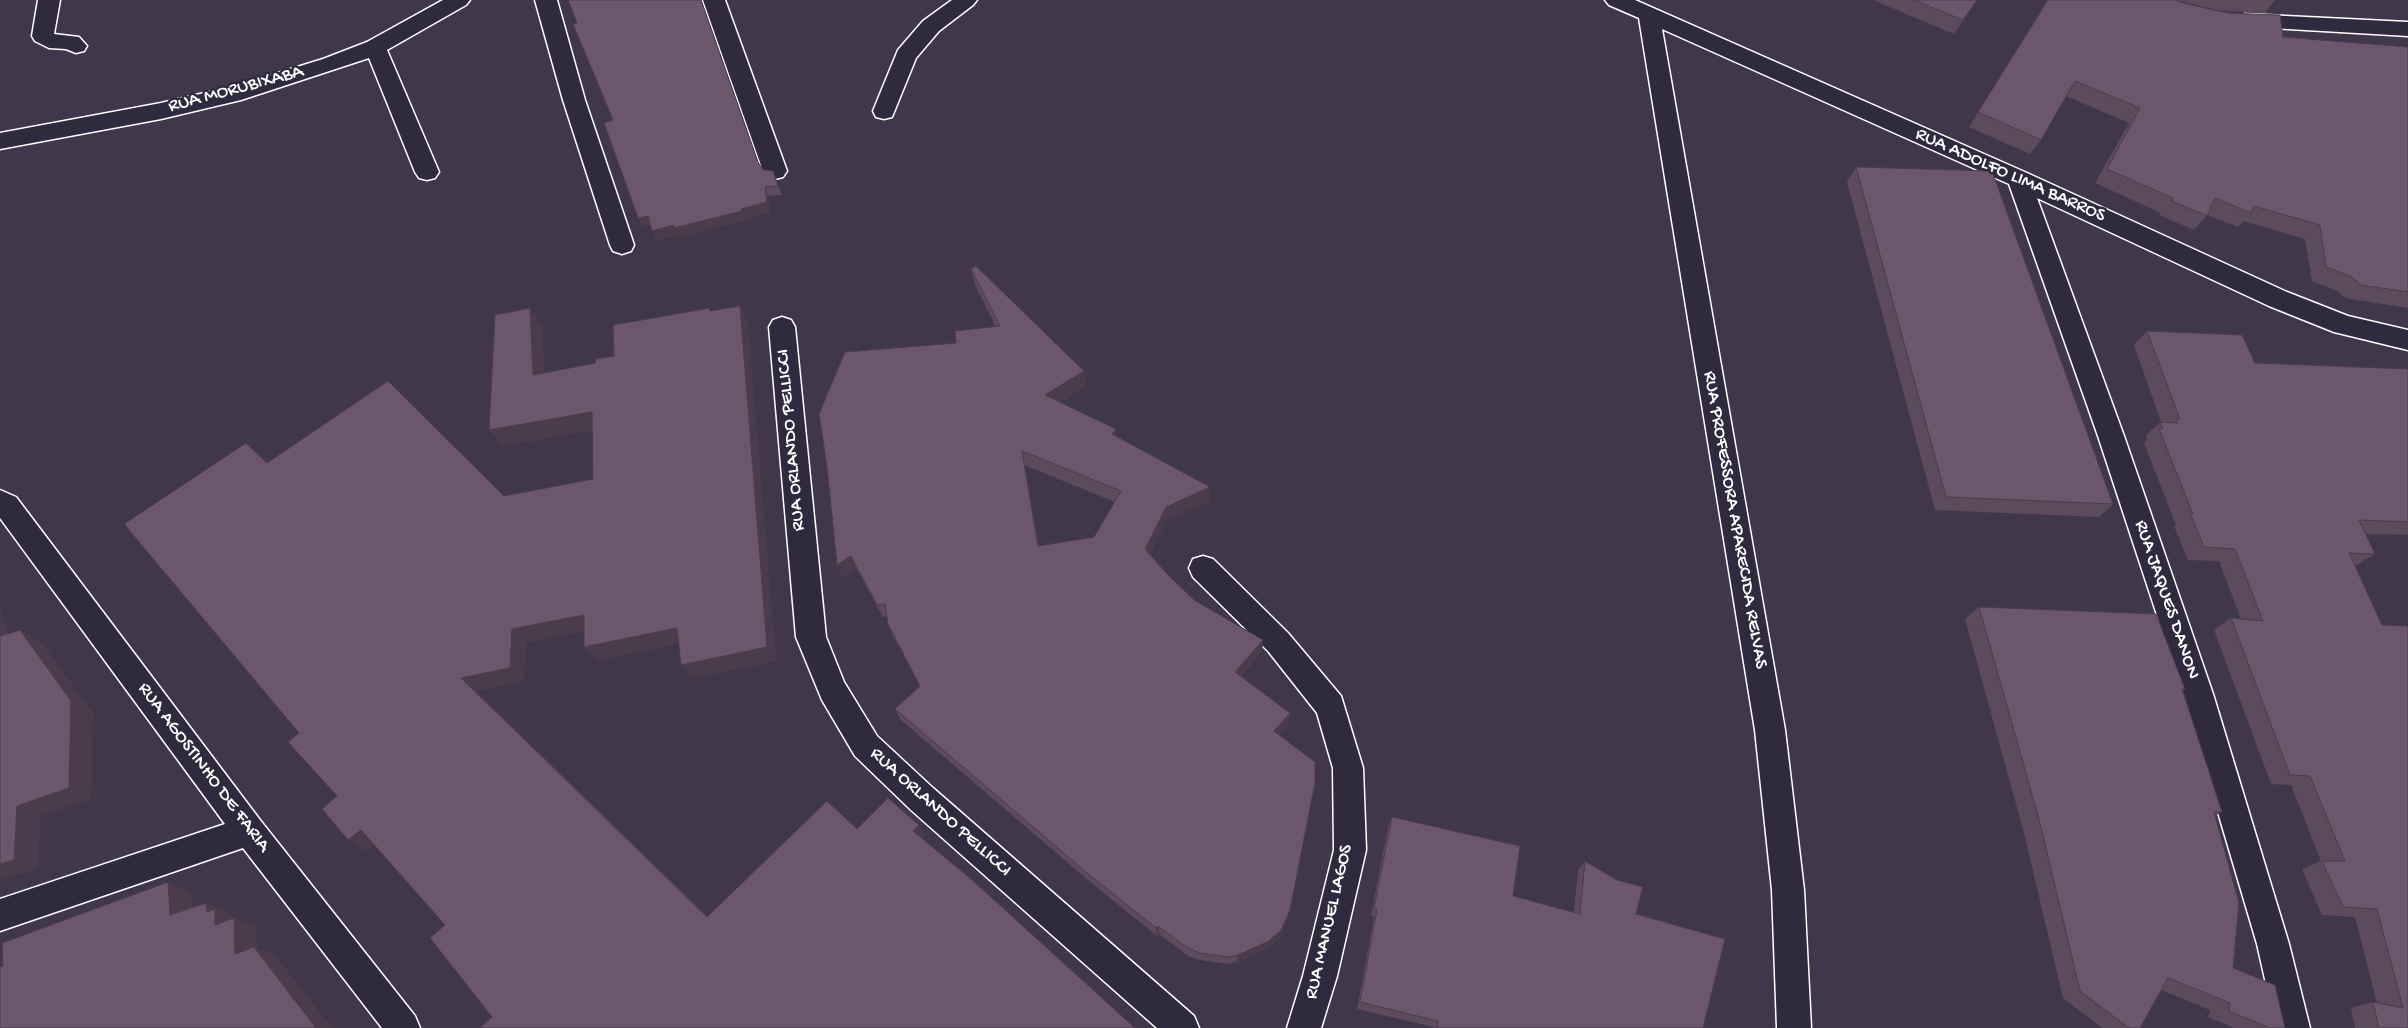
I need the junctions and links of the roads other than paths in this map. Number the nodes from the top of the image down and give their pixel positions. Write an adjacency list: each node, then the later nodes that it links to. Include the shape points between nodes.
1 (49, 0): 10 (street, via 43,36 49,41 71,42)
2 (459, 0): 11 (street, RUA MORUBIXABA)
3 (546, 0): 17 (street)
4 (714, 0): 14 (street)
5 (966, 0): 12 (street, via 931,26 906,55)
6 (1616, 0): 7 (street, RUA ADOLFO LIMA BARROS)
7 (1649, 16): 16 (street, RUA ADOLFO LIMA BARROS); 27 (street, RUA PROFESSORA APARECIDA RELVAS, via 1770,730 1788,890)
8 (2226, 20): 9 (street)
9 (2408, 29)
10 (76, 46)
11 (375, 47): 13 (street, RUA MORUBIXABA, via 241,92 162,111); 15 (street)
12 (884, 111)
13 (0, 141)
14 (775, 170)
15 (428, 172)
16 (2019, 179): 19 (street, RUA ADOLFO LIMA BARROS, via 2278,300 2343,325); 28 (street, RUA JAQUES DANON, via 2111,436 2198,694 2273,944)
17 (622, 245)
18 (782, 327): 25 (street, RUA ORLANDO PELLICCI, via 811,637 832,690 866,746 901,780)
19 (2408, 340)
20 (3, 504): 22 (street, RUA AGOSTINHO DE FARIA)
21 (1203, 568): 26 (street, RUA MANUEL LAGOS, via 1278,642 1330,706 1348,768 1350,850)
22 (249, 831): 23 (street); 24 (street, RUA AGOSTINHO DE FARIA)
23 (0, 916)
24 (403, 1028)
25 (1182, 1028)
26 (1304, 1028)
27 (1794, 1028)
28 (2293, 1028)

